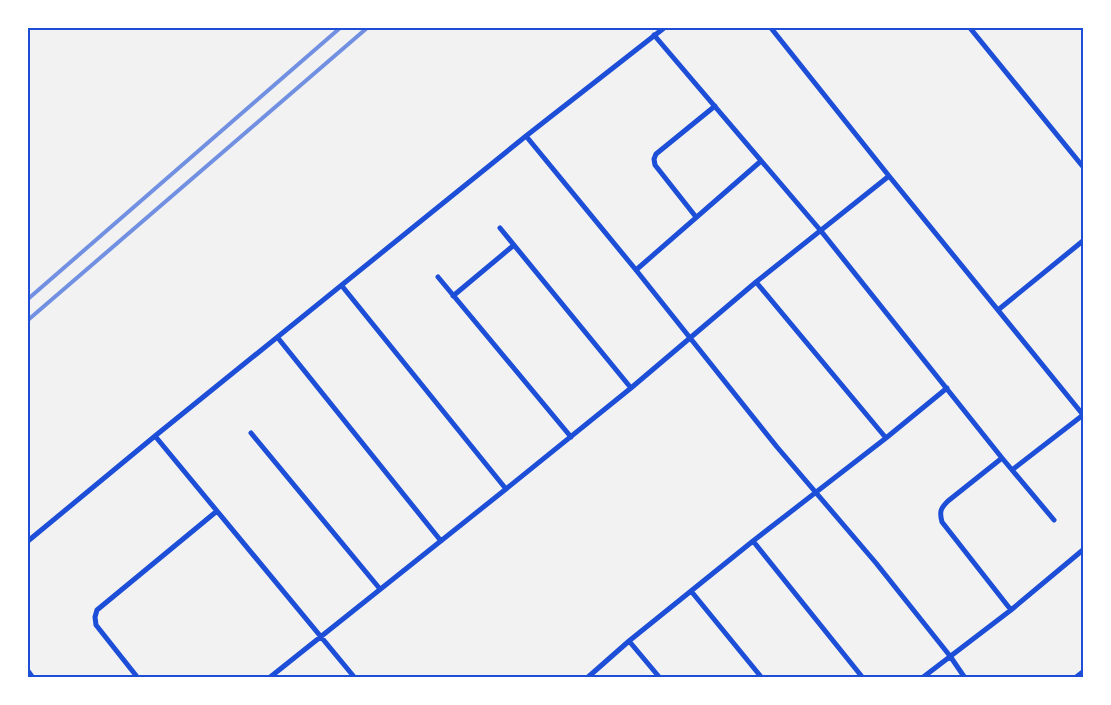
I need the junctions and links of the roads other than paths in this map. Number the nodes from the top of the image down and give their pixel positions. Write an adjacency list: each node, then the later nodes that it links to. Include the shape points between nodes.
1 (664, 28): 4 (street)
2 (771, 28): 9 (street)
3 (970, 28): 8 (street)
4 (654, 35): 5 (street); 6 (street)
5 (715, 106): 7 (street); 10 (street, via 654,159 655,166)
6 (526, 136): 15 (street); 18 (street)
7 (761, 161): 10 (street); 12 (street)
8 (1084, 168)
9 (889, 176): 12 (street); 20 (street)
10 (696, 217): 15 (street)
11 (500, 228): 14 (street)
12 (821, 231): 17 (street); 24 (street)
13 (1084, 240): 20 (street)
14 (514, 245): 19 (street); 23 (street)
15 (636, 270): 22 (street)
16 (438, 277): 19 (street)
17 (756, 282): 22 (street); 29 (street)
18 (342, 286): 21 (street); 32 (street)
19 (454, 296): 28 (street)
20 (998, 310): 25 (street)
21 (278, 338): 27 (street); 37 (street)
22 (690, 338): 23 (street); 33 (street)
23 (630, 388): 28 (street)
24 (947, 388): 29 (street); 30 (street)
25 (1083, 416): 31 (street)
26 (251, 433): 40 (street)
27 (155, 436): 34 (street); 36 (street)
28 (571, 437): 32 (street)
29 (886, 438): 33 (street)
30 (1002, 458): 31 (street); 42 (street, via 948,501 940,514 942,522)
31 (1012, 470): 35 (street)
32 (506, 489): 37 (street)
33 (816, 492): 38 (street); 45 (street)
34 (217, 511): 43 (street); 49 (street, via 97,610 96,625)
35 (1054, 520)
36 (28, 541)
37 (441, 541): 40 (street)
38 (753, 541): 41 (street); 55 (street)
39 (1084, 549): 42 (street)
40 (380, 589): 43 (street)
41 (692, 591): 44 (street); 54 (street)
42 (1012, 610): 45 (street)
43 (321, 637): 50 (street); 51 (street)
44 (629, 641): 52 (street); 53 (street)
45 (950, 656): 56 (street); 57 (street)
46 (28, 671): 48 (street)
47 (1084, 671): 58 (street)
48 (33, 678)
49 (138, 678)
50 (269, 678)
51 (356, 678)
52 (587, 678)
53 (660, 678)
54 (762, 678)
55 (863, 678)
56 (922, 678)
57 (965, 678)
58 (1075, 678)

